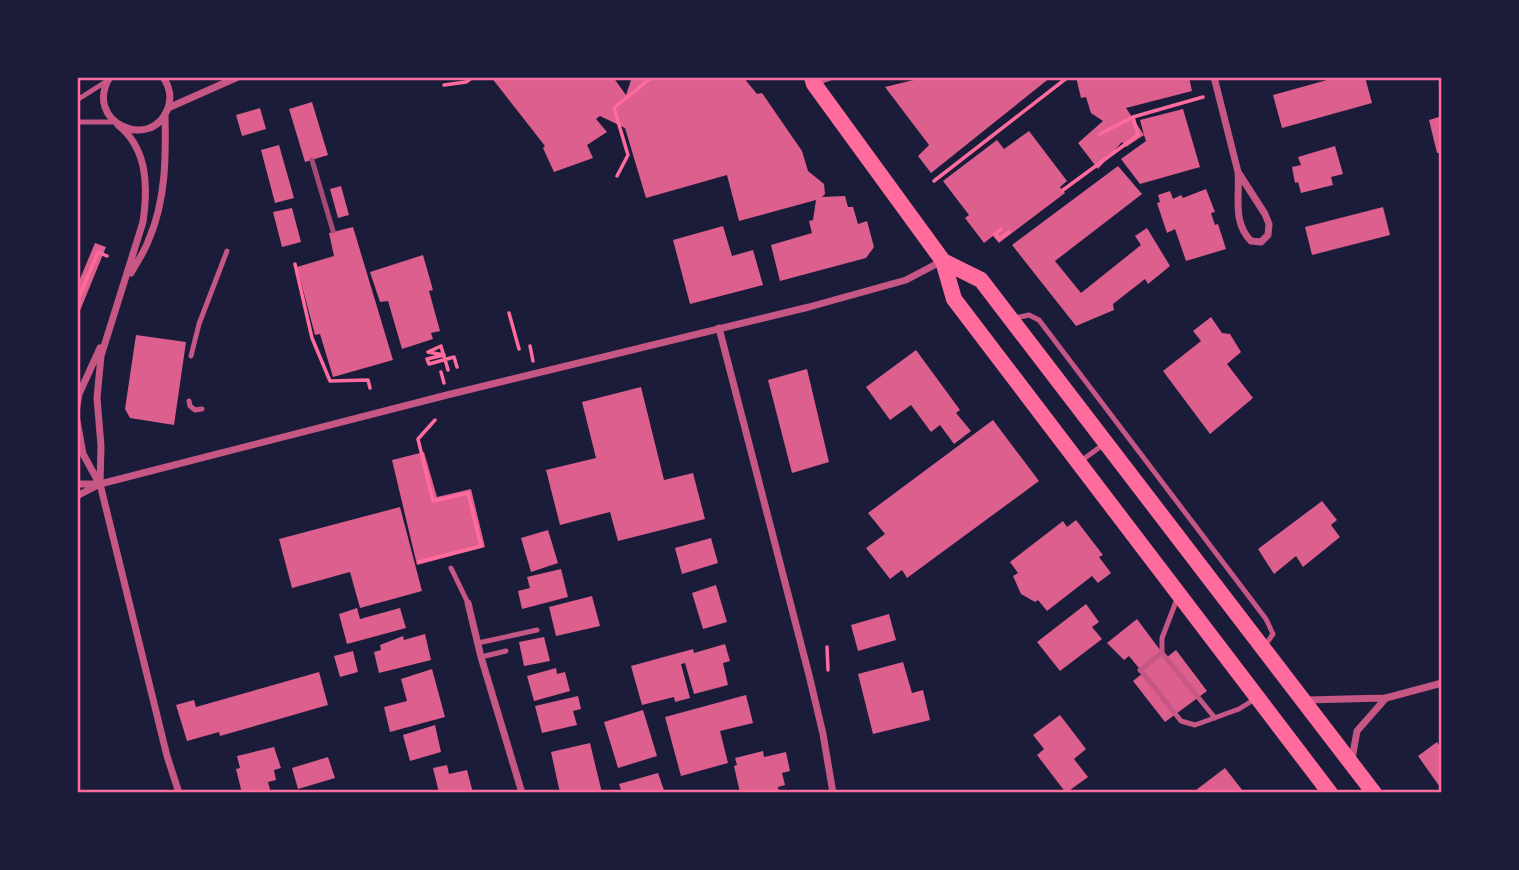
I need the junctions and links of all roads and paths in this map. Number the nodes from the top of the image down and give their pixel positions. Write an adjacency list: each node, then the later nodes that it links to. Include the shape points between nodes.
1 (163, 77): 13 (street, via 170,95)
2 (237, 77): 13 (street)
3 (473, 77): 10 (path)
4 (653, 77): 19 (path, via 614,108 628,155)
5 (830, 77): 9 (street)
6 (1068, 77): 20 (path)
7 (1214, 77): 18 (street)
8 (109, 78): 12 (lane); 16 (street, via 104,106)
9 (808, 79): 26 (main road)
10 (444, 85)
11 (1203, 97): 14 (path)
12 (77, 100)
13 (167, 111): 16 (street, via 155,125 140,130); 28 (street, via 158,211 149,240)
14 (1133, 117): 17 (path); 21 (path, via 1138,135)
15 (77, 122): 16 (lane)
16 (116, 123): 28 (street, via 136,145 146,192 143,222)
17 (1100, 134)
18 (1238, 172): 18 (street, via 1267,219 1270,231 1261,242 1251,242 1241,226)
19 (617, 176)
20 (934, 181)
21 (1063, 190)
22 (1001, 229): 23 (path, via 995,234 999,239)
23 (1009, 232)
24 (227, 251): 35 (lane)
25 (107, 256): 29 (path, via 98,252)
26 (943, 261): 31 (main road, via 981,280); 32 (street, via 906,280); 46 (main road, via 954,299)
27 (295, 264): 39 (path, via 312,338 330,382 368,380)
28 (123, 290): 33 (street)
29 (77, 302)
30 (509, 313): 34 (path)
31 (1012, 318): 45 (main road); 57 (lane, via 1037,318 1152,468 1266,619 1273,634)
32 (719, 328): 47 (street); 70 (street, via 812,687)
33 (107, 331): 41 (street); 47 (street, via 98,384)
34 (519, 349)
35 (191, 356)
36 (445, 360): 36 (path, via 444,355 427,359 429,364); 37 (path, via 454,358); 38 (path)
37 (457, 367)
38 (449, 370)
39 (370, 388)
40 (189, 401): 42 (lane, via 195,410)
41 (77, 406)
42 (202, 409)
43 (435, 420): 50 (path, via 418,439 433,501 468,493 481,546)
44 (77, 421): 47 (street, via 83,454)
45 (1106, 443): 46 (lane); 57 (main road)
46 (1079, 463): 52 (main road)
47 (100, 484): 48 (street); 49 (street); 68 (street)
48 (77, 485)
49 (77, 496)
50 (419, 562)
51 (452, 568): 53 (lane)
52 (1179, 595): 59 (lane, via 1162,638); 63 (main road)
53 (468, 603): 55 (street)
54 (537, 630): 55 (lane)
55 (478, 643): 60 (street)
56 (827, 647): 61 (path)
57 (1262, 649): 65 (main road)
58 (506, 651): 60 (lane)
59 (1162, 653): 66 (lane); 66 (lane, via 1140,670 1181,721 1195,725)
60 (481, 657): 69 (street)
61 (828, 670)
62 (1442, 683): 64 (street)
63 (1257, 698): 66 (lane); 71 (main road)
64 (1386, 698): 65 (street); 67 (street, via 1357,731)
65 (1302, 700): 67 (main road)
66 (1215, 718)
67 (1351, 762): 72 (main road)
68 (177, 791)
69 (522, 793)
70 (833, 793)
71 (1330, 793)
72 (1374, 793)

